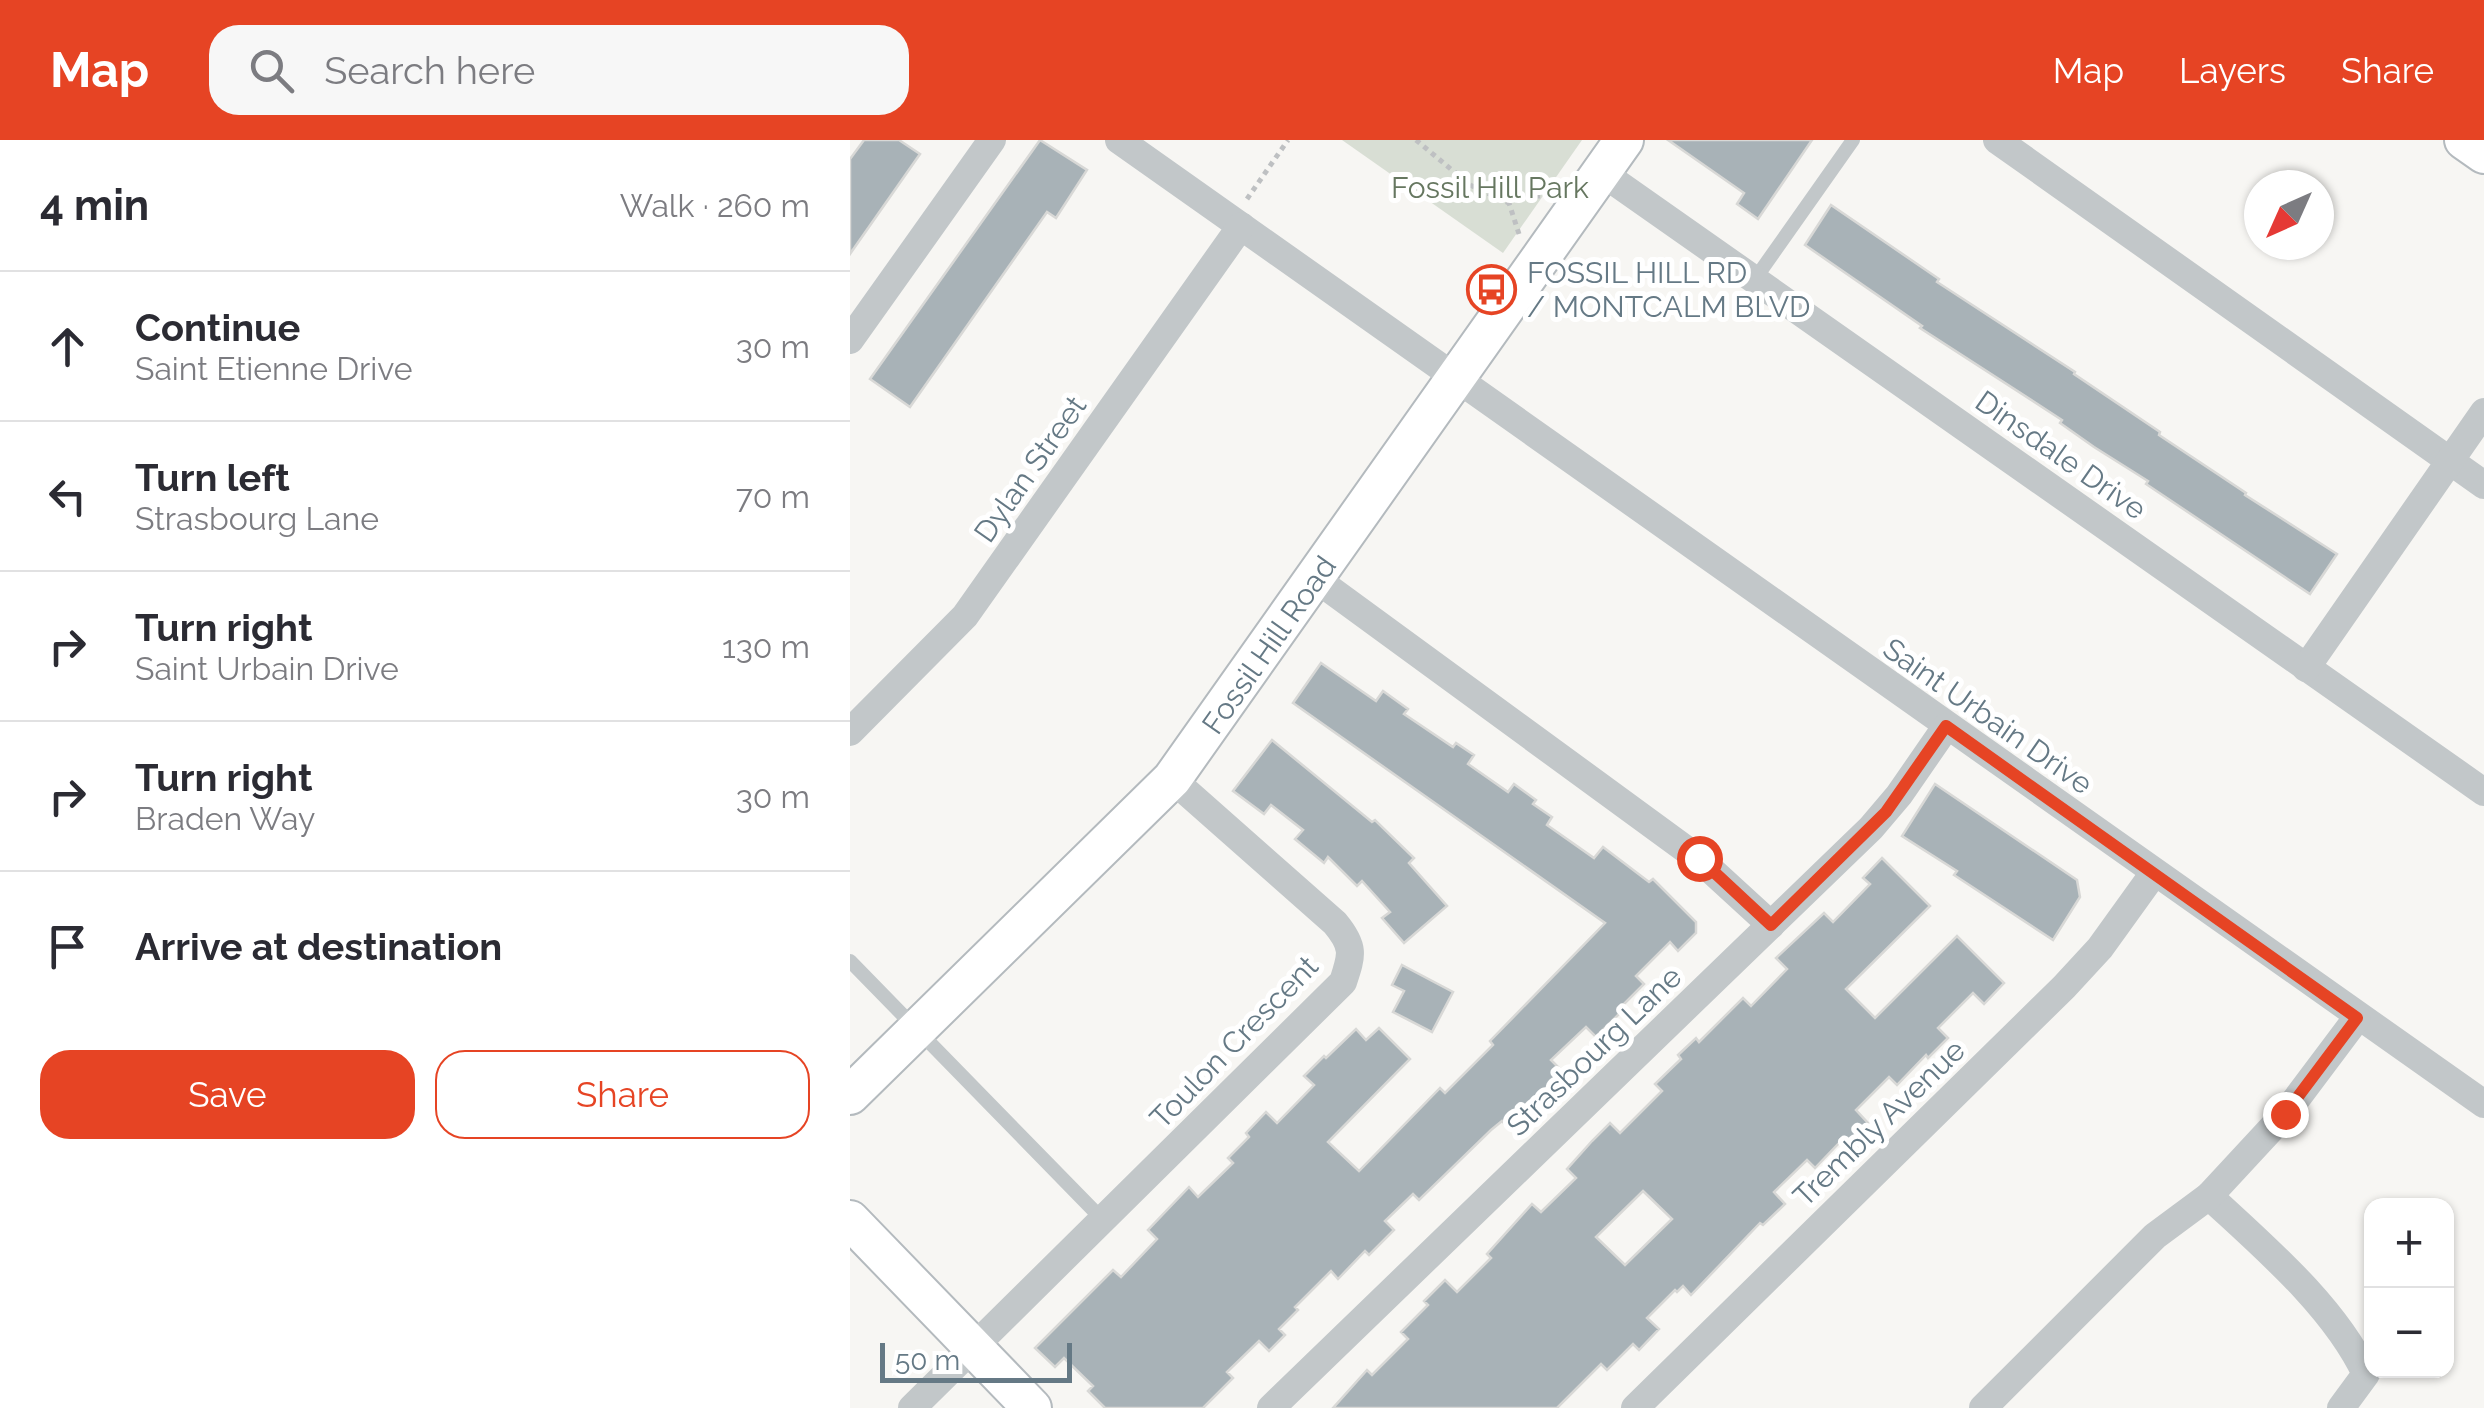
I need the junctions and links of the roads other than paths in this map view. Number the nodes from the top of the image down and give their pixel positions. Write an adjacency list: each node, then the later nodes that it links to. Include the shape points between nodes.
1 (992, 140): 11 (street)
2 (1118, 140): 9 (street, Saint Urbain Drive)
3 (1624, 140): 8 (street, Fossil Hill Road)
4 (1853, 140): 10 (lane)
5 (1997, 140): 14 (street)
6 (2464, 140): 7 (street)
7 (2484, 154)
8 (1601, 172): 10 (street, Dinsdale Drive); 12 (street, Fossil Hill Road)
9 (1243, 214): 12 (street, Saint Urbain Drive); 19 (street, Dylan Street, via 965,616)
10 (1755, 279): 17 (street, Dinsdale Drive)
11 (850, 340)
12 (1457, 377): 16 (street, Fossil Hill Road); 18 (street, Saint Urbain Drive)
13 (2484, 412): 14 (street)
14 (2450, 460): 15 (street); 17 (street)
15 (2484, 485)
16 (1316, 579): 20 (street, Fossil Hill Road); 23 (street, via 1699,858)
17 (2306, 668): 21 (street, Dinsdale Drive)
18 (1946, 726): 22 (street, Saint Urbain Drive); 23 (street, Strasbourg Lane, via 1886,812)
19 (850, 732)
20 (1172, 779): 26 (street, Fossil Hill Road); 31 (street, Toulon Crescent, via 1335,924 1351,957 1329,998)
21 (2484, 792)
22 (2154, 873): 25 (street, Saint Urbain Drive); 36 (street, Trembly Avenue, via 2064,987)
23 (1771, 925): 35 (street, Strasbourg Lane)
24 (850, 960): 26 (lane)
25 (2357, 1018): 28 (street, Saint Urbain Drive); 29 (street, via 2285,1114)
26 (917, 1029): 27 (street, Fossil Hill Road); 31 (lane)
27 (850, 1095)
28 (2484, 1104)
29 (2208, 1196): 37 (street, via 2155,1236); 38 (street, via 2351,1341 2366,1374)
30 (850, 1220): 32 (street)
31 (1103, 1220): 32 (street, Toulon Crescent)
32 (973, 1347): 33 (street, Toulon Crescent); 34 (street)
33 (912, 1408)
34 (1032, 1408)
35 (1270, 1408)
36 (1635, 1408)
37 (1982, 1408)
38 (2341, 1408)

